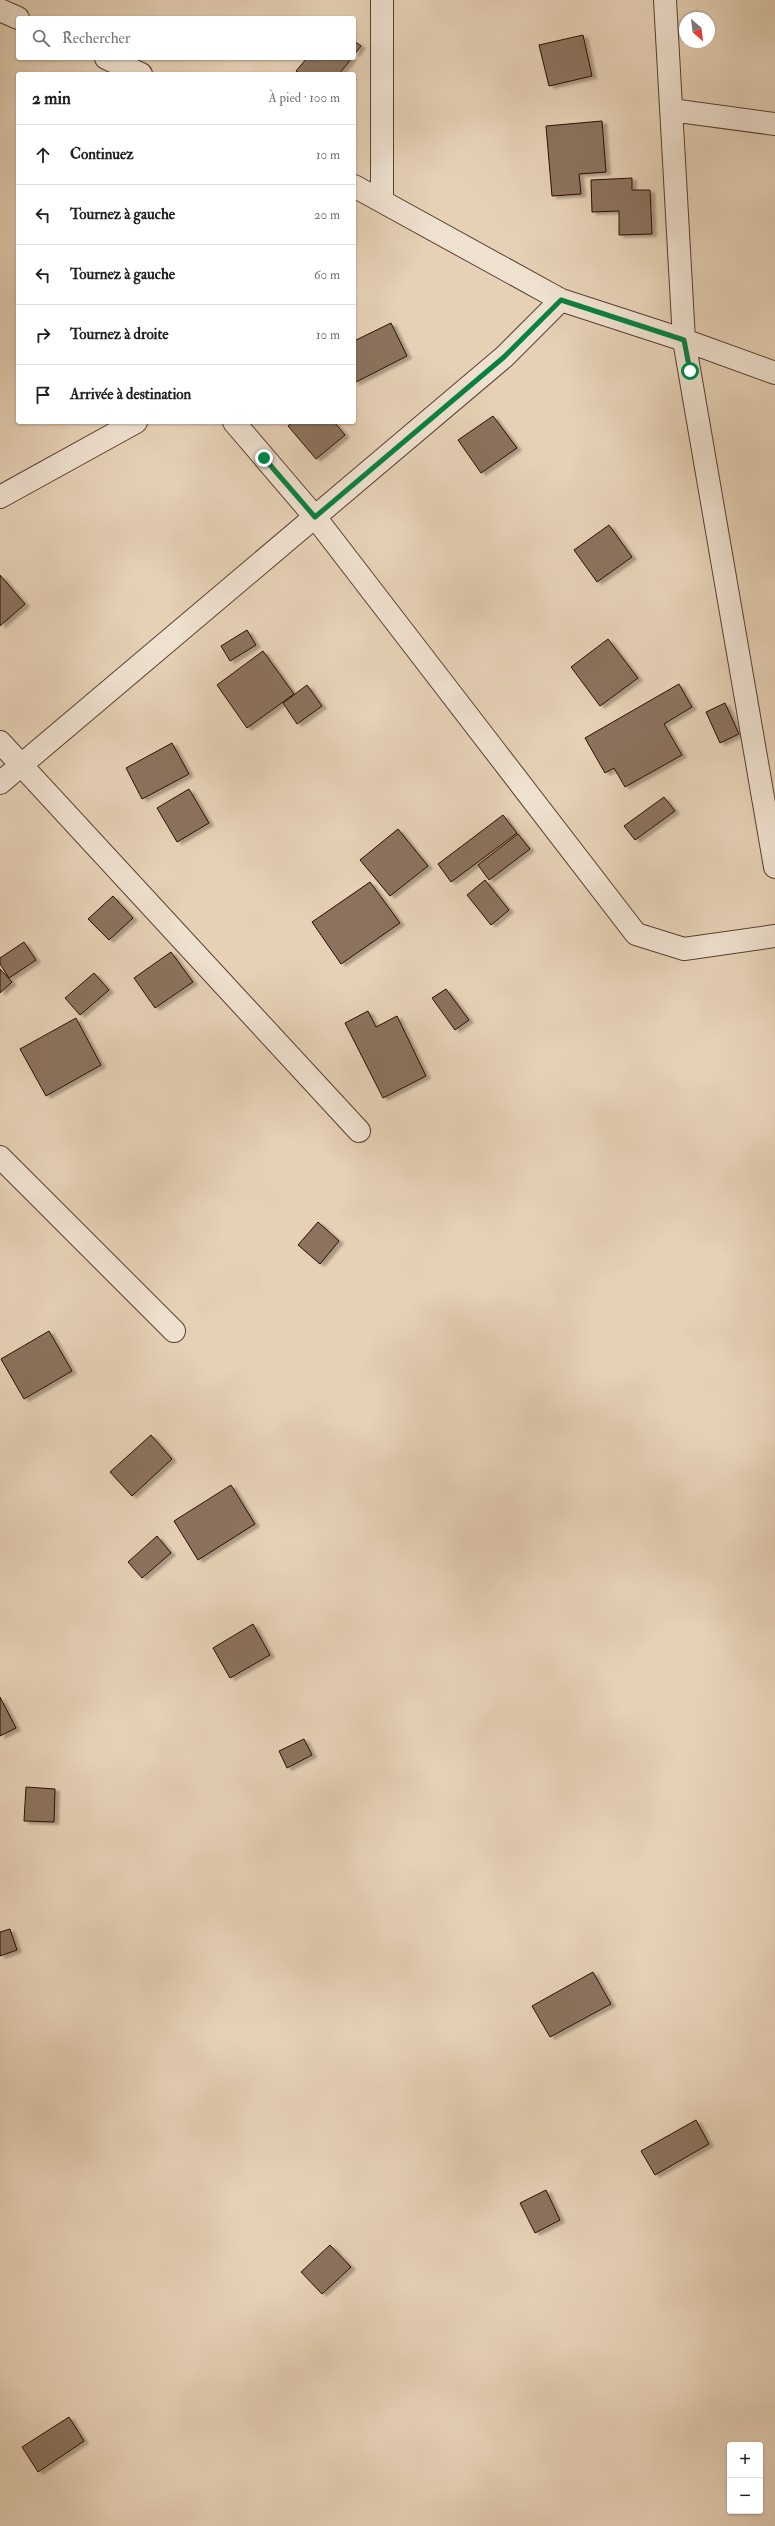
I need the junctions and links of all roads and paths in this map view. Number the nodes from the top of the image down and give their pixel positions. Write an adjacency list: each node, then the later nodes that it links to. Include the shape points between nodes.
1 (382, 0): 10 (street)
2 (665, 0): 7 (street)
3 (0, 10): 4 (street)
4 (16, 17)
5 (110, 60): 6 (street)
6 (137, 72)
7 (671, 110): 8 (street); 12 (street)
8 (775, 124)
9 (356, 187): 10 (street)
10 (382, 201): 11 (street)
11 (561, 300): 12 (street); 17 (street, via 504,357)
12 (684, 340): 13 (street); 21 (street)
13 (775, 373)
14 (132, 424): 16 (street)
15 (236, 424): 17 (street)
16 (0, 497)
17 (315, 517): 19 (street); 22 (street, via 636,934 684,949)
18 (0, 742): 19 (street)
19 (22, 764): 20 (street); 23 (street)
20 (0, 783)
21 (775, 867)
22 (775, 936)
23 (359, 1131)
24 (0, 1157): 25 (street)
25 (174, 1331)

